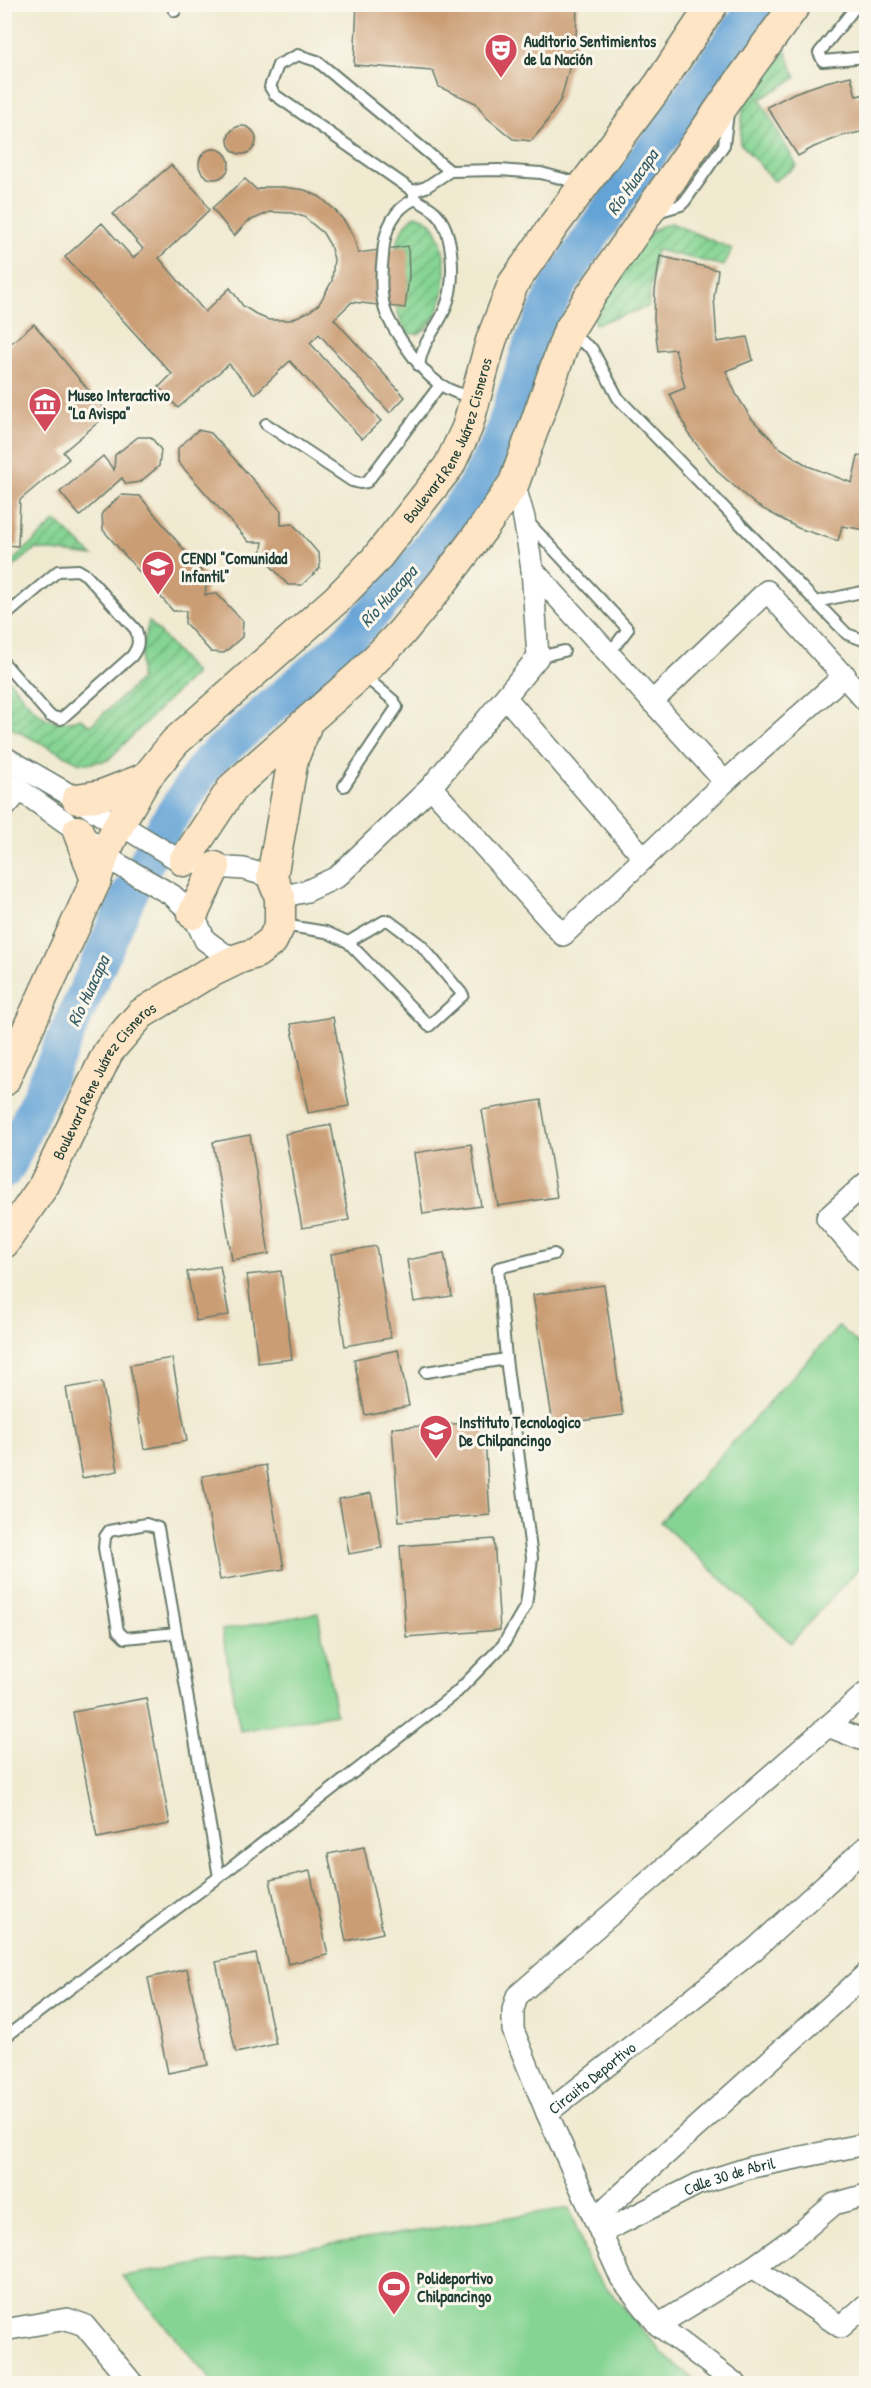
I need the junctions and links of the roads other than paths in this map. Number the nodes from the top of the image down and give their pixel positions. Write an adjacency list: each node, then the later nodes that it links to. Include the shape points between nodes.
1 (713, 4): 6 (main road, Boulevard Rene Juárez Cisneros)
2 (796, 4): 8 (main road, Boulevard Rene Juárez Cisneros)
3 (858, 4): 4 (lane, via 819,58 823,61)
4 (867, 57)
5 (450, 171): 6 (lane, via 541,173); 7 (lane); 7 (lane, via 317,61 298,55 278,65 270,87 275,95)
6 (585, 185): 11 (main road, Boulevard Rene Juárez Cisneros, via 513,284 491,341)
7 (414, 195): 9 (lane, via 391,218 383,244 382,292 384,309); 9 (lane, via 435,212 445,228 453,268 446,308 421,352)
8 (568, 332): 13 (main road, Boulevard Rene Juárez Cisneros); 17 (lane, via 592,349 618,398)
9 (419, 366): 10 (lane)
10 (440, 385): 11 (lane, via 455,394); 12 (lane, via 368,482 352,481)
11 (476, 398): 31 (main road, Boulevard Rene Juárez Cisneros, via 449,466 375,560 175,742)
12 (266, 424)
13 (514, 483): 14 (street); 24 (main road, Boulevard Rene Juárez Cisneros, via 442,583)
14 (524, 518): 15 (street); 21 (lane, via 628,629)
15 (532, 569): 21 (street); 22 (street)
16 (867, 591): 17 (lane)
17 (816, 602): 19 (lane, via 847,634)
18 (4, 617): 23 (lane, via 58,571 78,570 136,630 139,640 132,656 61,719 50,716)
19 (867, 641)
20 (564, 651): 22 (lane)
21 (609, 654): 28 (street)
22 (538, 657): 26 (street)
23 (5, 664)
24 (362, 674): 29 (main road, Boulevard Rene Juárez Cisneros); 34 (lane, via 397,706)
25 (845, 675): 27 (street); 28 (street, via 767,591); 32 (street)
26 (506, 698): 35 (street); 40 (street)
27 (867, 701)
28 (652, 702): 32 (street)
29 (307, 724): 41 (main road, Boulevard Rene Juárez Cisneros, via 233,787); 44 (main road, Boulevard Rene Juárez Cisneros, via 293,759)
30 (4, 757): 36 (street)
31 (146, 778): 36 (main road, via 102,795); 38 (main road, Boulevard Rene Juárez Cisneros)
32 (725, 782): 40 (street)
33 (12, 786): 37 (street); 39 (street)
34 (344, 786)
35 (430, 787): 40 (street, via 562,934); 44 (street, via 337,877)
36 (77, 799): 38 (street)
37 (4, 808)
38 (124, 829): 41 (street); 42 (main road, Boulevard Rene Juárez Cisneros)
39 (78, 831): 42 (main road)
40 (644, 858)
41 (180, 860): 43 (street)
42 (105, 866): 45 (street, via 162,888); 48 (main road, Boulevard Rene Juárez Cisneros)
43 (215, 867): 44 (street, via 244,868); 45 (main road)
44 (278, 900): 46 (lane); 47 (main road, Boulevard Rene Juárez Cisneros, via 272,941 256,953)
45 (193, 914): 47 (street, via 205,940 224,954)
46 (348, 942): 46 (lane, via 429,1026 463,995 421,945 389,921)
47 (240, 958): 50 (main road, Boulevard Rene Juárez Cisneros, via 141,1014 108,1052 44,1185)
48 (4, 1081)
49 (867, 1184): 52 (street, via 827,1218)
50 (4, 1243)
51 (554, 1254): 53 (lane, via 498,1268)
52 (867, 1262)
53 (506, 1359): 54 (lane); 60 (lane, via 532,1558 526,1605 503,1645 457,1692)
54 (426, 1372)
55 (176, 1633): 55 (lane, via 158,1528 146,1524 109,1531 104,1548 120,1636); 60 (lane)
56 (867, 1693): 57 (street)
57 (828, 1726): 58 (street); 63 (street, via 517,1996 513,2030)
58 (867, 1741)
59 (867, 1847): 63 (street, Circuito Deportivo, via 754,1949)
60 (219, 1877): 62 (lane)
61 (867, 1974): 66 (street)
62 (4, 2038)
63 (547, 2113): 66 (street, Circuito Deportivo)
64 (867, 2144): 66 (street, Calle 30 de Abril, via 752,2167 698,2184)
65 (867, 2195): 67 (street, via 834,2204)
66 (598, 2225): 69 (street, Circuito Deportivo, via 621,2278)
67 (753, 2267): 68 (street, via 842,2327); 69 (street)
68 (867, 2305)
69 (658, 2325): 72 (street, Circuito Deportivo)
70 (4, 2330): 71 (street, via 67,2319 84,2325)
71 (133, 2384)
72 (736, 2384)

